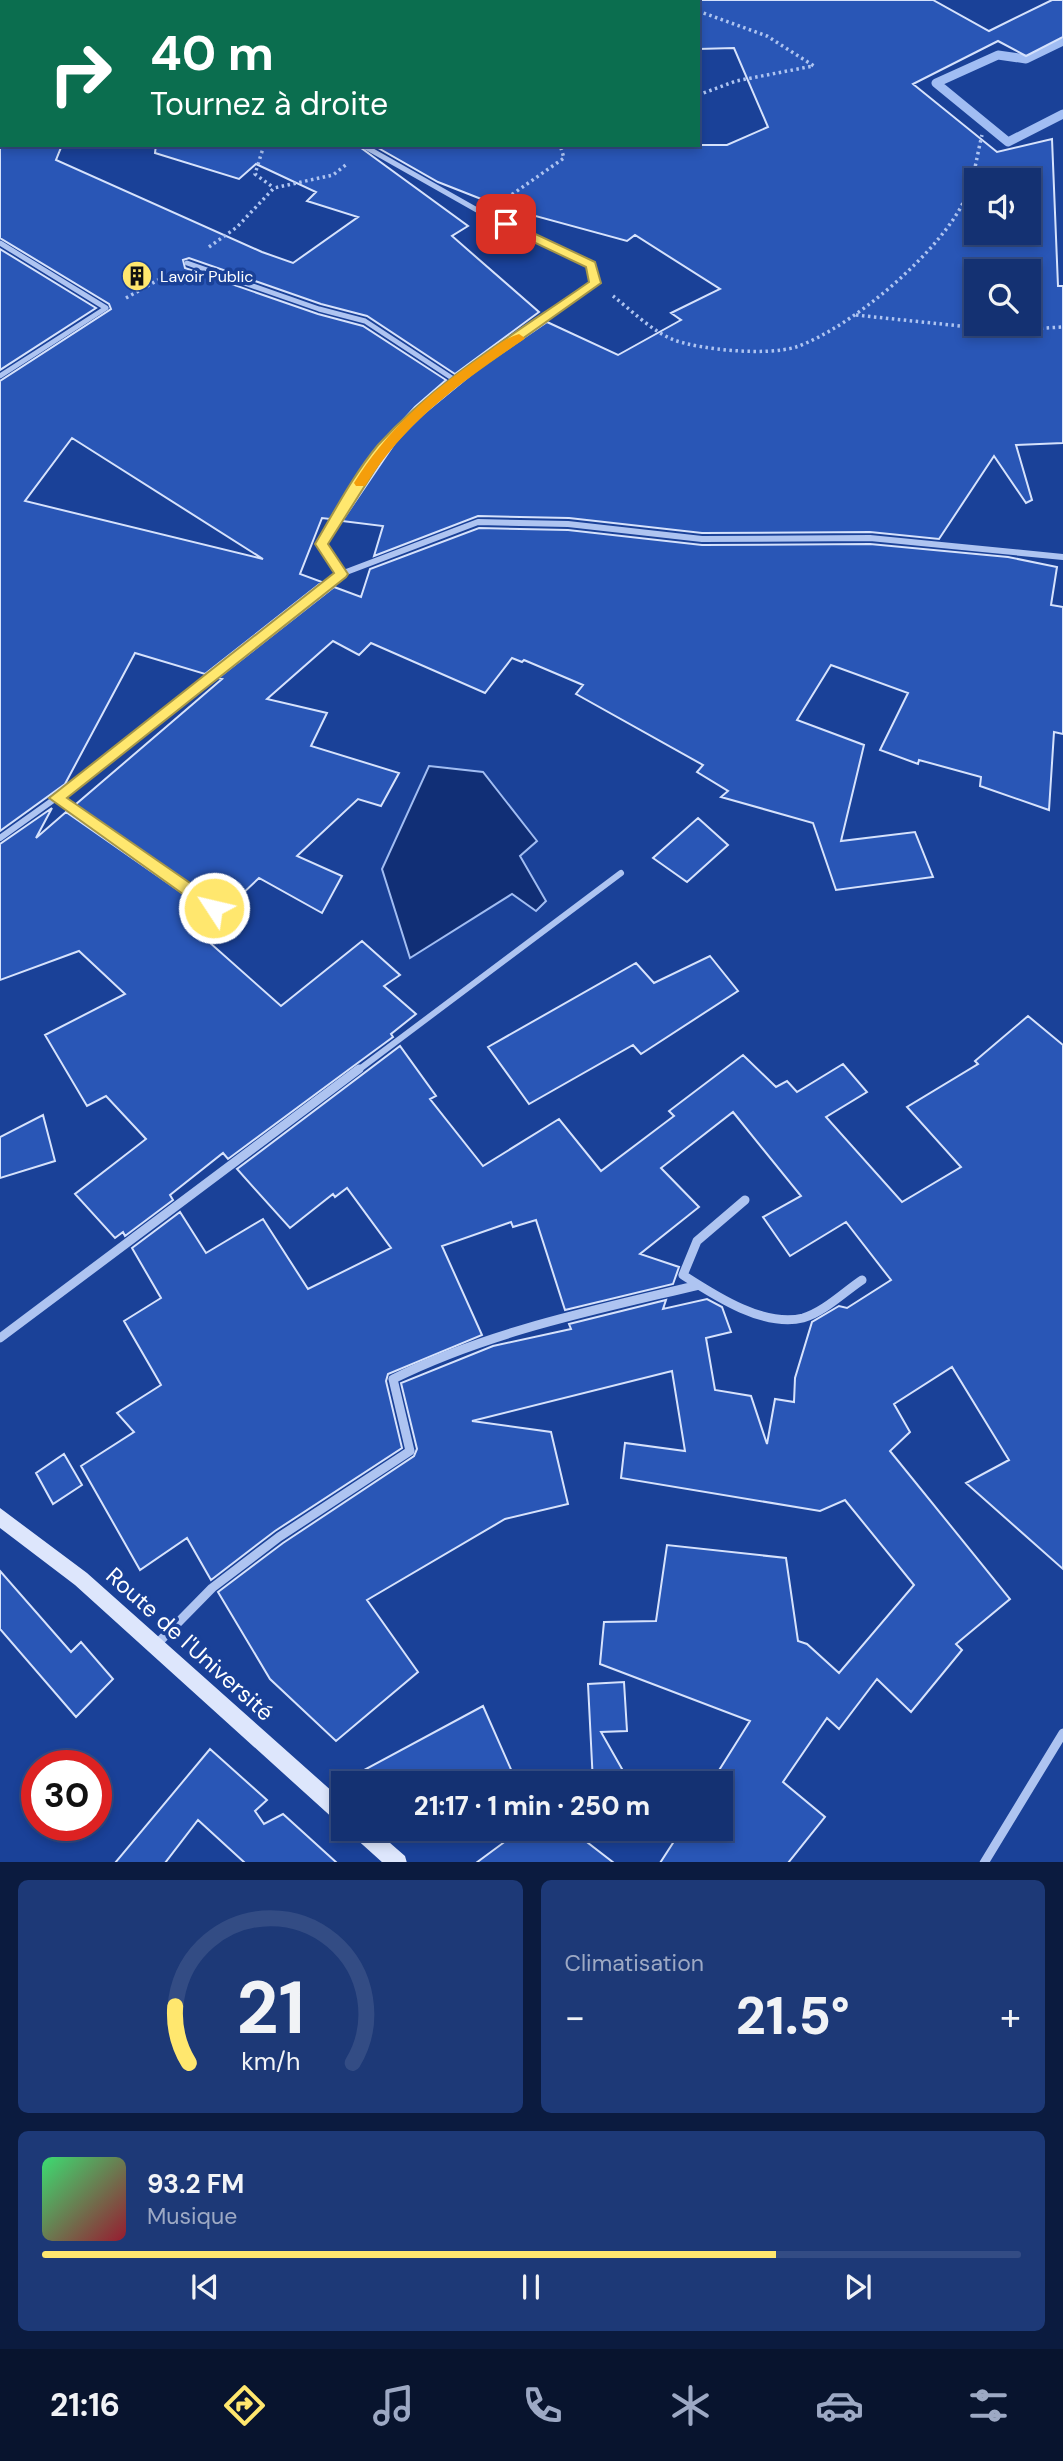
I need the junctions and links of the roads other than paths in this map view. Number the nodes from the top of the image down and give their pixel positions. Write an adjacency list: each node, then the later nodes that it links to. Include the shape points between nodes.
1 (365, 147): 5 (street, via 485,214 591,265 595,283)
2 (0, 243): 4 (street, via 106,308)
3 (187, 263): 5 (street, via 319,309 365,320)
4 (0, 376)
5 (455, 380): 7 (street, via 381,451 321,544)
6 (1063, 556): 7 (street, via 870,538 702,539 568,524 478,522)
7 (341, 574): 8 (street)
8 (56, 798): 9 (street); 11 (street)
9 (0, 838)
10 (621, 873): 15 (street)
11 (214, 908)
12 (745, 1200): 14 (street, via 697,1241 683,1275)
13 (862, 1280): 14 (street, via 803,1318 771,1319)
14 (699, 1285): 17 (street, via 551,1322 426,1360 393,1379 410,1451 231,1573)
15 (0, 1338)
16 (0, 1517): 17 (street, Route de l'Université, via 81,1579)
17 (155, 1647): 19 (street, Route de l'Université)
18 (1063, 1733): 22 (street)
19 (331, 1803)
20 (373, 1841): 21 (street)
21 (397, 1862)
22 (985, 1862)

